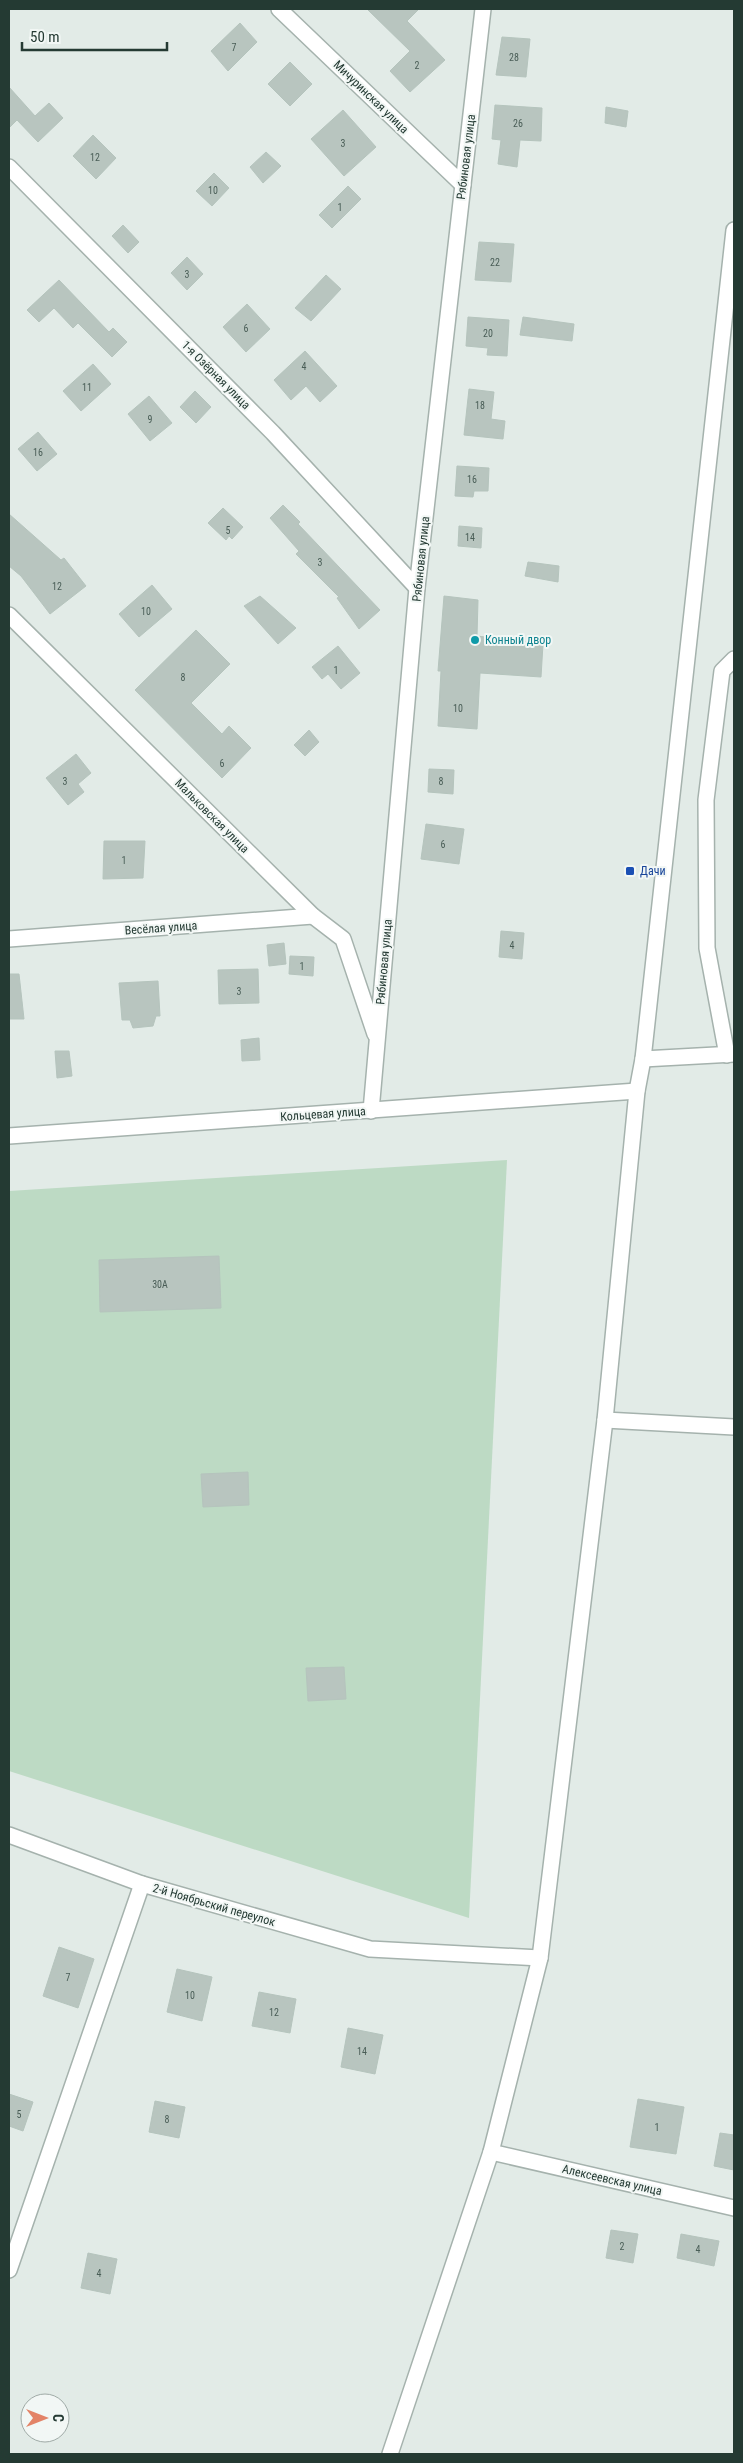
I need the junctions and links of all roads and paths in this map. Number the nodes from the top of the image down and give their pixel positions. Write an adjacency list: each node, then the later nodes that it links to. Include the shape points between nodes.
1 (279, 9): 4 (street, Мичуринская улица)
2 (483, 9): 4 (street, Рябиновая улица)
3 (9, 167): 6 (street, 1-я Озёрная улица, via 273,433)
4 (463, 185): 6 (street, Рябиновая улица)
5 (734, 230): 13 (street)
6 (417, 588): 11 (street, Рябиновая улица)
7 (9, 615): 9 (street, Мальковская улица)
8 (734, 658): 12 (street, via 722,671 706,800 707,948)
9 (314, 916): 10 (street, Весёлая улица); 11 (street, Мальковская улица, via 342,939)
10 (9, 939)
11 (377, 1040): 15 (street, Рябиновая улица)
12 (730, 1054): 13 (street)
13 (643, 1058): 14 (street)
14 (637, 1091): 15 (street, Кольцевая улица); 17 (street)
15 (371, 1111): 16 (street, Кольцевая улица)
16 (9, 1136)
17 (604, 1420): 18 (street); 21 (street)
18 (734, 1427)
19 (9, 1835): 20 (street)
20 (142, 1884): 21 (street, 2-й Ноябрьский переулок, via 370,1949); 24 (street, 2-й Ноябрьский переулок)
21 (540, 1958): 22 (street)
22 (490, 2152): 23 (street, Алексеевская улица); 25 (street)
23 (734, 2208)
24 (9, 2270)
25 (390, 2454)

